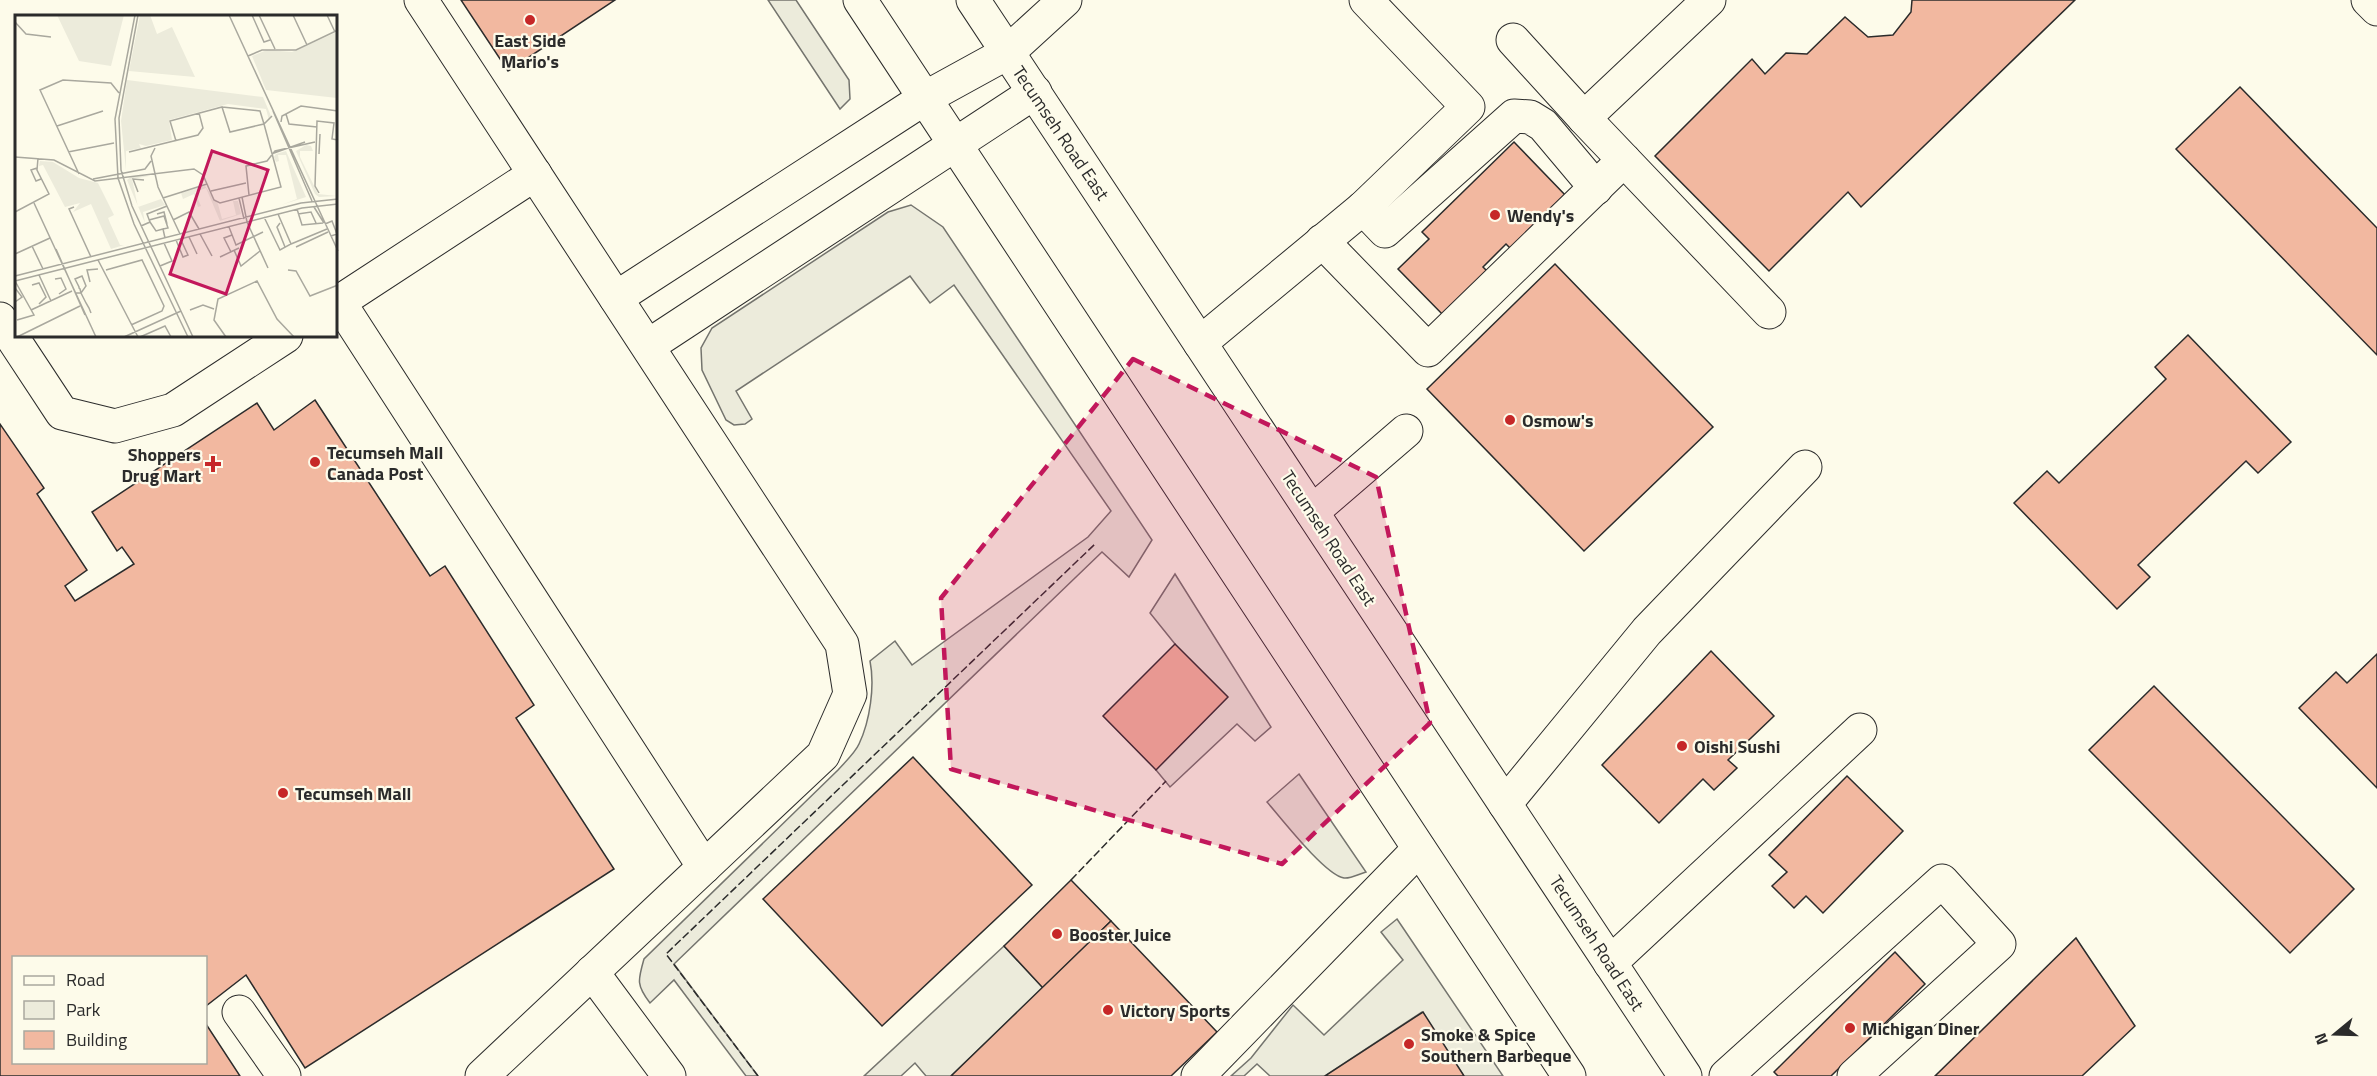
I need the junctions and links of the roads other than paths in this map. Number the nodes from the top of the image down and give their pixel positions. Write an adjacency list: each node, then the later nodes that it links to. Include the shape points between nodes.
1 (421, 0): 16 (main road)
2 (860, 0): 12 (main road)
3 (973, 0): 10 (main road, Tecumseh Road East)
4 (1065, 0): 10 (main road)
5 (1366, 0): 18 (main road, via 1468,107)
6 (1709, 0): 13 (main road)
7 (2368, 0): 8 (main road)
8 (2377, 9)
9 (1513, 40): 13 (main road)
10 (1007, 53): 11 (main road, Tecumseh Road East); 12 (main road)
11 (1035, 92): 14 (main road); 25 (main road, Tecumseh Road East)
12 (925, 98): 14 (main road); 20 (main road)
13 (1584, 118): 15 (main road)
14 (955, 144): 26 (main road); 32 (main road)
15 (1624, 160): 17 (main road); 22 (main road)
16 (535, 174): 20 (main road); 21 (main road)
17 (1596, 188): 18 (main road, via 1543,125 1530,117 1514,116 1385,231); 19 (main road, via 1428,350)
18 (1363, 208): 19 (main road)
19 (1322, 241): 25 (main road)
20 (616, 298): 26 (main road)
21 (338, 303): 33 (main road)
22 (1769, 312)
23 (0, 319): 24 (main road, via 62,412 115,426 173,410)
24 (283, 338)
25 (1200, 343): 29 (main road, Tecumseh Road East)
26 (648, 346): 33 (main road, via 842,644 850,694 823,755)
27 (1406, 431): 29 (main road)
28 (1805, 467): 31 (main road, via 1647,631)
29 (1312, 512): 31 (main road, Tecumseh Road East)
30 (1860, 730): 34 (main road)
31 (1505, 804): 34 (main road, Tecumseh Road East)
32 (1419, 849): 40 (main road); 41 (main road)
33 (704, 867): 35 (main road)
34 (1610, 963): 42 (main road, Tecumseh Road East)
35 (592, 972): 38 (main road); 39 (main road)
36 (239, 1011): 37 (main road)
37 (284, 1076)
38 (482, 1076)
39 (669, 1076)
40 (1198, 1076)
41 (1569, 1076)
42 (1684, 1076)
43 (1726, 1076): 44 (main road, via 1942,880 1999,944)
44 (1854, 1076)

